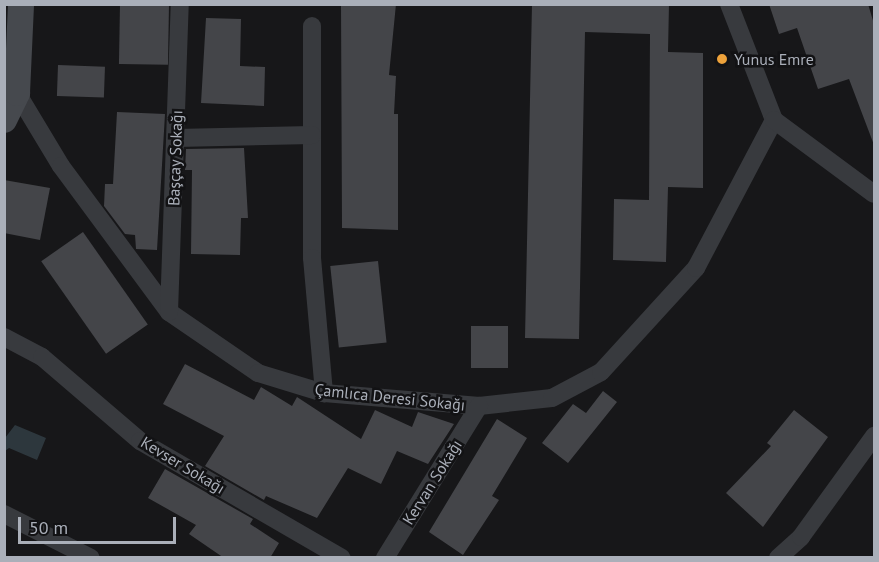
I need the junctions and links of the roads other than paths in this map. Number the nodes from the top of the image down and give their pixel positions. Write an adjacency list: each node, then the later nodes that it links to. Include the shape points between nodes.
1 (21, 4): 5 (main road)
2 (180, 4): 9 (street, Başçay Sokağı)
3 (729, 4): 7 (street)
4 (312, 26): 8 (street)
5 (16, 93): 6 (main road); 11 (street, Çamlıca Deresi Sokağı, via 61,166)
6 (4, 120)
7 (774, 120): 10 (street); 14 (street, Çamlıca Deresi Sokağı, via 696,268 601,372 552,398)
8 (312, 135): 9 (street); 13 (street, via 312,258)
9 (176, 138): 11 (street, Başçay Sokağı)
10 (874, 194)
11 (169, 312): 13 (street, Çamlıca Deresi Sokağı, via 258,373)
12 (4, 337): 18 (street, Kevser Sokağı, via 42,357 140,441)
13 (324, 393): 14 (street, Çamlıca Deresi Sokağı)
14 (479, 406): 19 (street, Kervan Sokağı)
15 (874, 436): 20 (street, via 801,537)
16 (4, 514): 17 (street)
17 (91, 558)
18 (342, 558)
19 (385, 558)
20 (778, 558)

